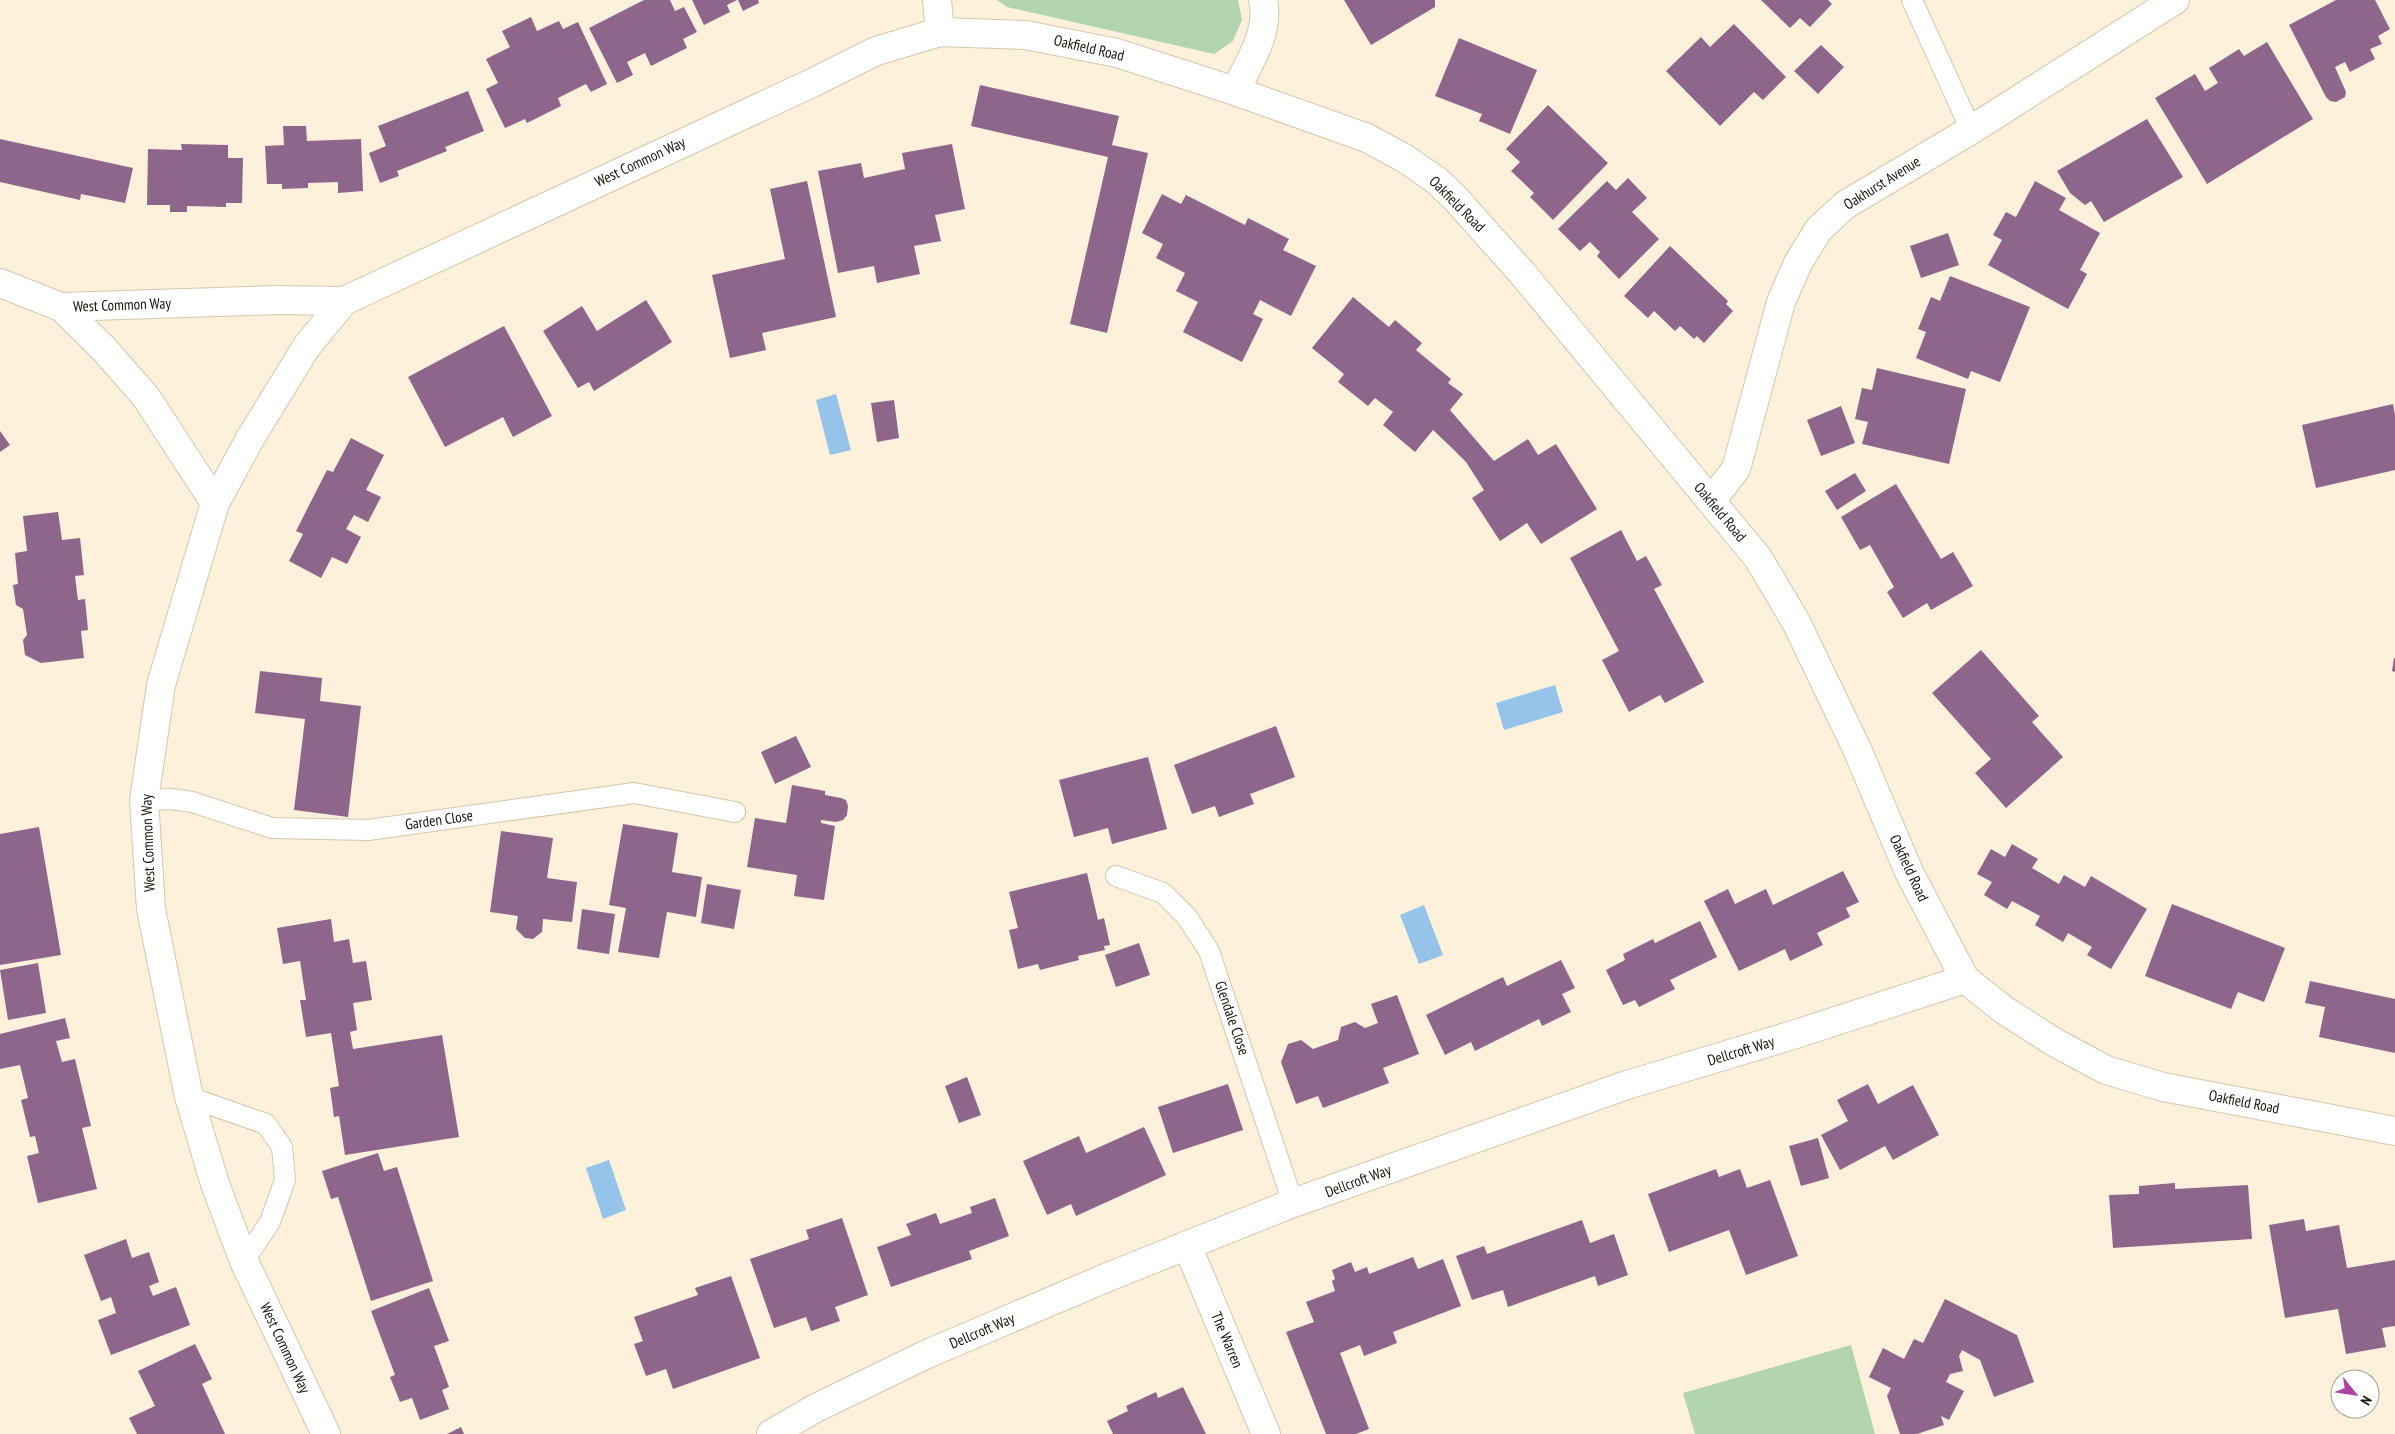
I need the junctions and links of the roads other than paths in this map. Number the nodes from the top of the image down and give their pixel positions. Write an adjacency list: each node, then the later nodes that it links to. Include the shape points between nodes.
1 (937, 0): 5 (street)
2 (1263, 0): 6 (street, via 1266,13 1258,46)
3 (1912, 0): 7 (lane)
4 (2175, 0): 7 (street, Oakhurst Avenue)
5 (940, 32): 6 (street, Oakfield Road, via 1026,35 1117,53); 9 (street, West Common Way, via 876,51)
6 (1235, 91): 11 (street, Oakfield Road, via 1367,138 1436,180 1522,273)
7 (1971, 130): 11 (street, Oakhurst Avenue, via 1844,205 1819,229 1798,263 1781,302 1736,469)
8 (0, 283): 10 (street)
9 (344, 301): 10 (street, West Common Way); 12 (street, West Common Way, via 307,346 251,436)
10 (61, 307): 12 (street, West Common Way, via 146,397)
11 (1711, 501): 16 (street, Oakfield Road, via 1758,558 1796,622 1857,749 1909,872)
12 (215, 503): 13 (street, West Common Way, via 161,685)
13 (144, 800): 14 (lane, Garden Close, via 192,802 272,828 368,830 634,793); 17 (street, West Common Way, via 150,909)
14 (735, 812)
15 (1116, 876): 19 (lane, Glendale Close, via 1163,894 1187,917 1209,952)
16 (1965, 979): 18 (street, Oakfield Road, via 2004,1010 2106,1070 2163,1087); 19 (street, Dellcroft Way, via 1627,1085)
17 (189, 1097): 21 (street, West Common Way, via 215,1184); 21 (lane, via 266,1124 282,1147 284,1180 270,1222)
18 (2395, 1131)
19 (1294, 1204): 20 (street, Dellcroft Way)
20 (1187, 1245): 23 (street, Dellcroft Way, via 927,1354 814,1409); 24 (street, The Warren)
21 (244, 1261): 22 (street, West Common Way)
22 (326, 1434)
23 (771, 1434)
24 (1266, 1434)

